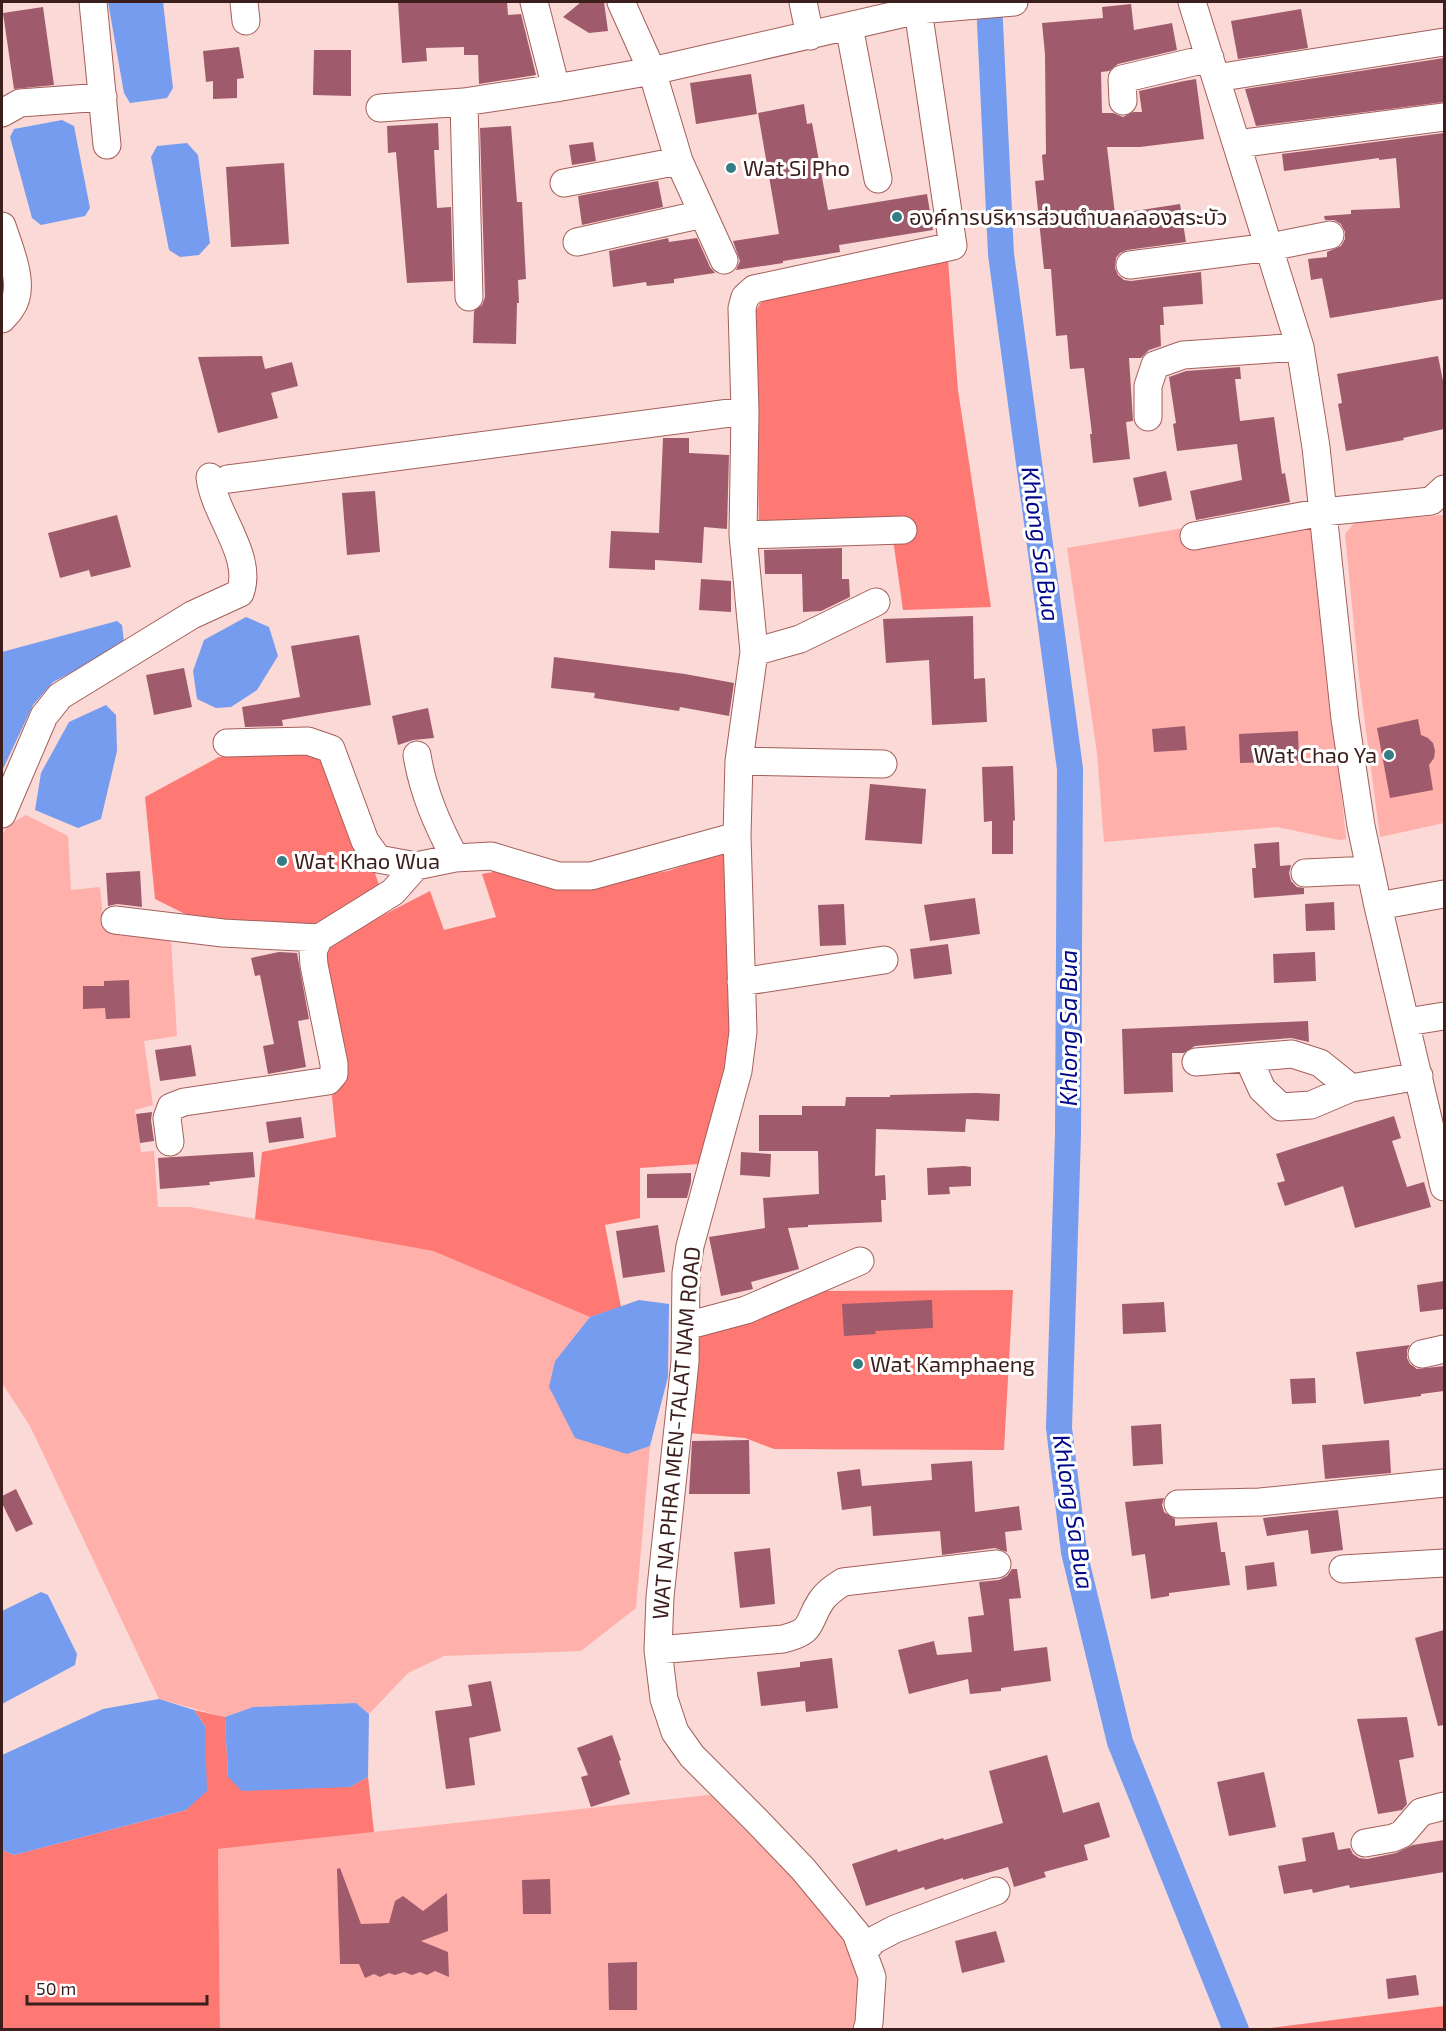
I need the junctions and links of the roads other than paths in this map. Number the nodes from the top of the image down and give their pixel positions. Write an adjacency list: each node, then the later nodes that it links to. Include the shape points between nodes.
1 (93, 2): 15 (street)
2 (534, 2): 14 (street)
3 (621, 2): 13 (street)
4 (803, 2): 10 (street)
5 (1008, 2): 6 (street); 8 (street)
6 (1014, 2)
7 (1192, 2): 12 (street)
8 (922, 7): 9 (street); 36 (street, WAT NA PHRA MEN-TALAT NAM ROAD, via 953,246 754,289 745,297 742,308)
9 (849, 26): 10 (street); 24 (street)
10 (810, 36): 13 (street)
11 (1444, 42): 12 (street)
12 (1213, 68): 16 (street, via 1122,79); 21 (street)
13 (652, 71): 14 (street); 23 (street)
14 (556, 88): 17 (street)
15 (103, 97): 19 (street, via 20,104); 22 (street)
16 (1123, 101)
17 (464, 102): 18 (street); 33 (street)
18 (380, 108)
19 (2, 113)
20 (1444, 117): 21 (street)
21 (1237, 144): 30 (street)
22 (107, 145)
23 (680, 161): 25 (street); 26 (street)
24 (878, 179)
25 (564, 183)
26 (703, 214): 29 (street); 31 (street)
27 (2, 226): 34 (street, via 15,265 17,287 13,307)
28 (1330, 236): 30 (street)
29 (577, 242)
30 (1270, 247): 32 (street); 35 (street)
31 (724, 260)
32 (1130, 265)
33 (469, 297)
34 (2, 319)
35 (1300, 347): 37 (street, via 1183,355 1155,365 1148,386); 39 (street, via 1317,447)
36 (745, 411): 41 (street, WAT NA PHRA MEN-TALAT NAM ROAD); 49 (street, via 219,478 212,493 243,565 244,584 240,593 192,615 60,696 44,716)
37 (1148, 417)
38 (1444, 489): 39 (street, via 1431,501)
39 (1323, 512): 42 (street); 53 (street, via 1345,719)
40 (903, 530): 41 (street)
41 (743, 535): 44 (street, WAT NA PHRA MEN-TALAT NAM ROAD)
42 (1194, 536)
43 (876, 602): 44 (street, via 800,639)
44 (754, 652): 47 (street, WAT NA PHRA MEN-TALAT NAM ROAD)
45 (227, 742): 52 (street, via 308,741 331,749 365,841 378,859)
46 (417, 754): 51 (street, via 421,780)
47 (739, 761): 48 (street); 50 (street, WAT NA PHRA MEN-TALAT NAM ROAD)
48 (883, 764)
49 (2, 814)
50 (737, 837): 51 (street, via 591,876 558,876 491,856); 60 (street, WAT NA PHRA MEN-TALAT NAM ROAD)
51 (455, 858): 52 (street)
52 (416, 866): 58 (street, via 393,892)
53 (1370, 870): 54 (street); 56 (street)
54 (1305, 873)
55 (1444, 894): 56 (street)
56 (1378, 906): 62 (street)
57 (115, 920): 58 (street, via 223,933)
58 (319, 938): 67 (street, via 313,951 314,965 334,1074 328,1081 171,1107 167,1118)
59 (884, 960): 60 (street)
60 (741, 982): 70 (street, WAT NA PHRA MEN-TALAT NAM ROAD, via 743,1032 738,1071 690,1246)
61 (1444, 1017): 62 (street)
62 (1407, 1022): 65 (street)
63 (1248, 1058): 64 (street); 66 (street, via 1292,1054 1320,1063); 66 (street, via 1262,1089 1281,1107 1311,1105)
64 (1196, 1062)
65 (1419, 1076): 66 (street); 68 (street)
66 (1351, 1088)
67 (170, 1142)
68 (1444, 1187)
69 (860, 1261): 70 (street, via 746,1310)
70 (686, 1326): 76 (street, WAT NA PHRA MEN-TALAT NAM ROAD)
71 (1444, 1483): 72 (street, via 1260,1502)
72 (1178, 1504)
73 (997, 1563): 76 (street, via 843,1582 829,1591 808,1628 783,1639)
74 (1444, 1563): 75 (street)
75 (1343, 1569)
76 (658, 1650): 80 (street, WAT NA PHRA MEN-TALAT NAM ROAD, via 664,1699 675,1732 692,1756 818,1887 856,1933)
77 (1444, 1806): 78 (street, via 1421,1812 1402,1834)
78 (1365, 1844)
79 (996, 1892): 80 (street, via 896,1929 874,1940)
80 (863, 1952): 81 (street, WAT NA PHRA MEN-TALAT NAM ROAD, via 872,1977)
81 (867, 2030)

